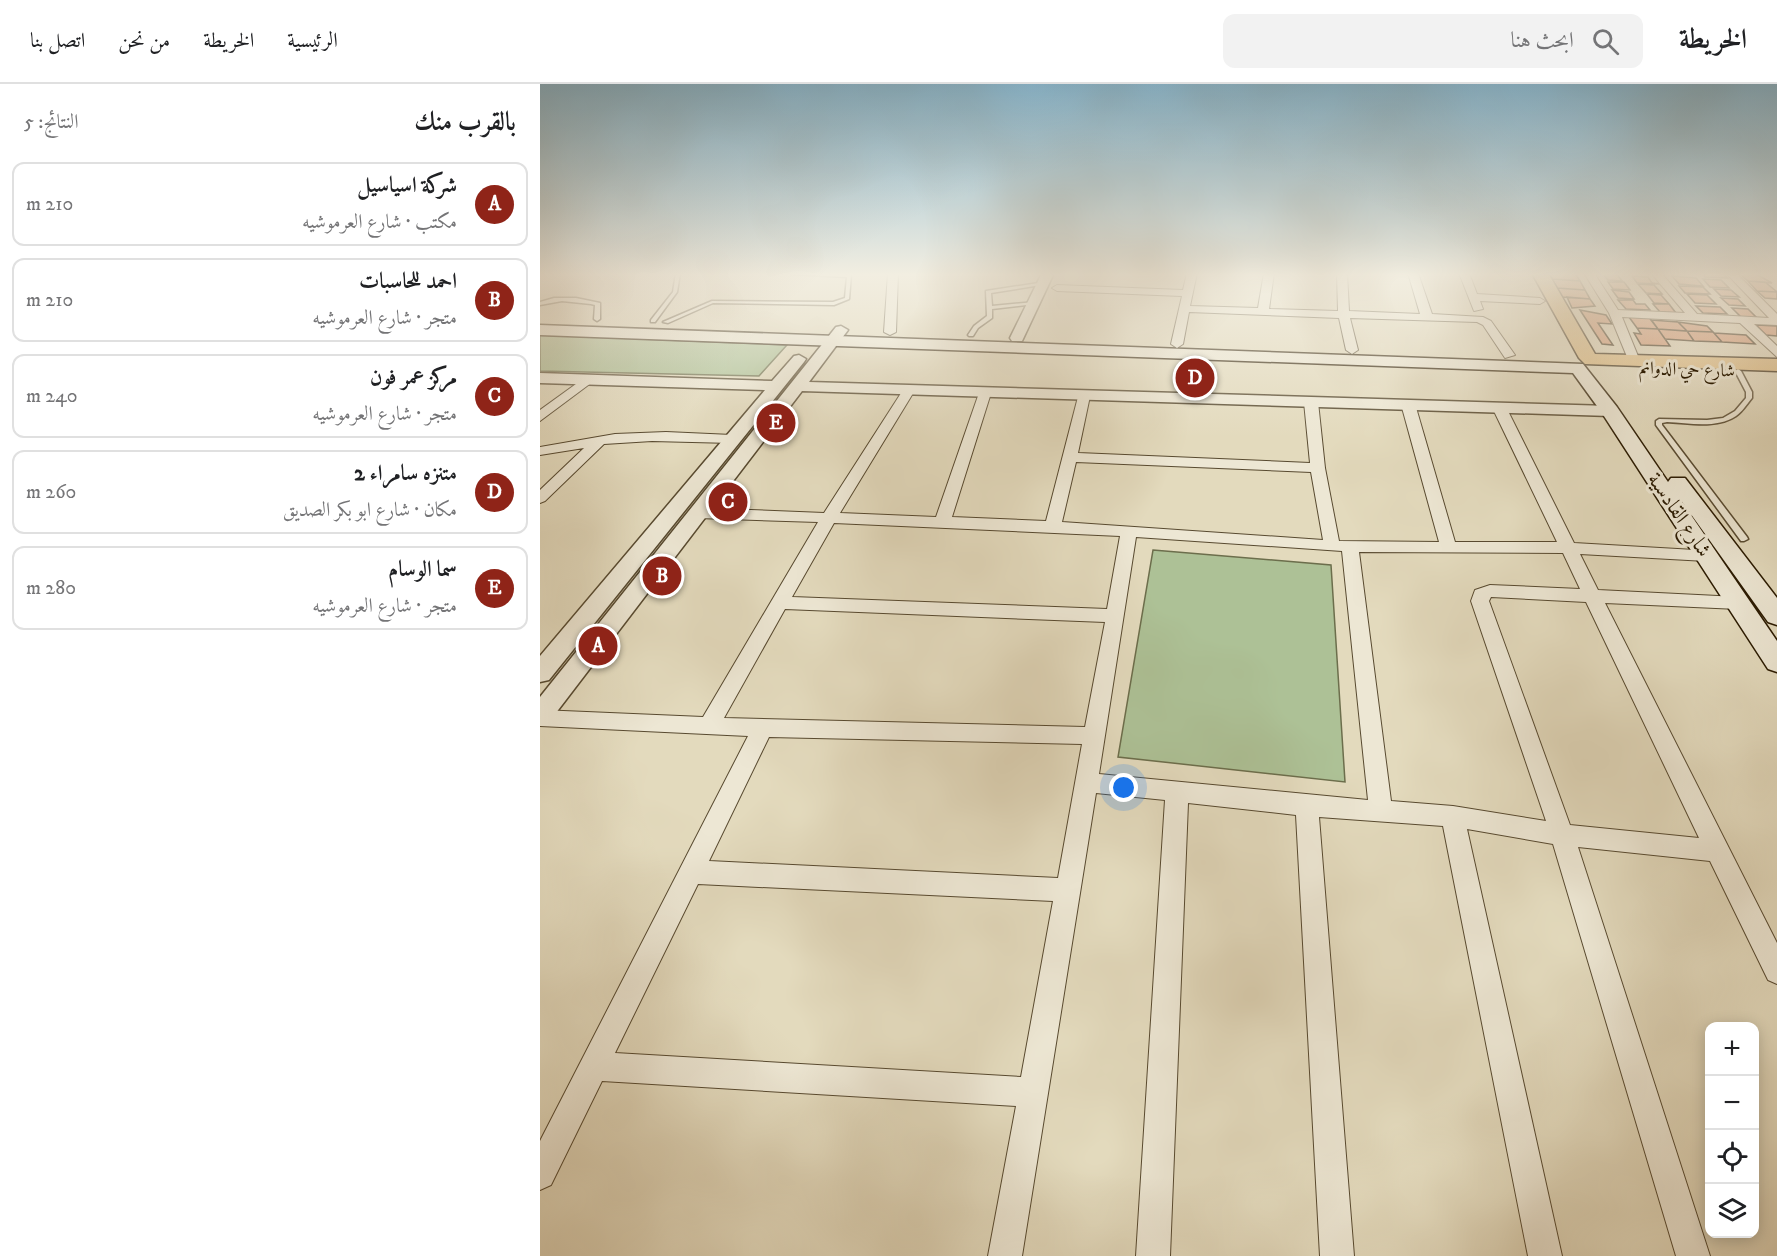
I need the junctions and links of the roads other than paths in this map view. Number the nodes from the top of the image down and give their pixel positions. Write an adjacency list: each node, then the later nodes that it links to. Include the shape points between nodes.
1 (733, 328): 15 (main road)
2 (890, 328): 14 (street)
3 (976, 328): 16 (lane)
4 (1028, 328): 17 (street)
5 (1030, 328): 17 (street)
6 (1181, 328): 18 (street)
7 (1347, 328): 19 (street)
8 (1490, 328): 21 (street)
9 (1559, 328): 23 (main road)
10 (1567, 328): 23 (main road)
11 (1621, 328): 22 (street)
12 (1750, 328): 20 (street)
13 (540, 330): 15 (main road)
14 (890, 332): 15 (main road); 16 (main road)
15 (828, 335): 23 (main road); 29 (street); 30 (street)
16 (971, 335): 17 (main road)
17 (1025, 338): 18 (main road)
18 (1177, 344): 19 (main road)
19 (1352, 350): 21 (main road)
20 (1777, 353)
21 (1509, 355): 23 (main road)
22 (1634, 361): 23 (main road, شارع حي الدوانم); 24 (main road, شارع حي الدوانم)
23 (1585, 364): 25 (main road, شارع حي الدوانم); 37 (main road, شارع القادسية); 58 (main road, شارع القادسية)
24 (1777, 365)
25 (1738, 371): 26 (main road, شارع حي الدوانم); 50 (lane, via 1749,398 1732,417 1659,421 1659,425)
26 (1777, 373)
27 (540, 378): 28 (street)
28 (587, 380): 29 (street); 38 (street)
29 (776, 386): 39 (street)
30 (797, 386): 31 (street); 45 (street)
31 (909, 390): 32 (street); 46 (street)
32 (985, 393): 33 (street); 47 (street)
33 (1084, 396): 34 (street); 42 (street)
34 (1311, 402): 35 (street); 43 (street)
35 (1408, 404): 36 (street); 52 (street)
36 (1499, 407): 37 (street); 53 (street)
37 (1610, 411): 54 (main road, شارع القادسية)
38 (540, 417)
39 (732, 439): 40 (street); 60 (street)
40 (601, 440): 41 (street, via 573,449); 44 (street)
41 (540, 451)
42 (1069, 457): 43 (street); 48 (street)
43 (1318, 468): 51 (street)
44 (540, 498)
45 (698, 513): 46 (street); 61 (street)
46 (830, 518): 47 (street); 56 (street)
47 (942, 522): 48 (street)
48 (1053, 525): 49 (street)
49 (1129, 533): 51 (street); 59 (street)
50 (1744, 539)
51 (1341, 546): 52 (street); 71 (street)
52 (1448, 546): 53 (street)
53 (1569, 548): 54 (street); 55 (street)
54 (1706, 555): 57 (main road, شارع القادسية)
55 (1593, 596): 57 (street); 73 (street, via 1490,591 1481,594 1480,601); 74 (street)
56 (781, 603): 59 (street); 65 (street)
57 (1738, 603): 62 (main road, شارع القادسية)
58 (1777, 615)
59 (1115, 616): 67 (street)
60 (576, 630): 61 (street); 63 (street)
61 (605, 632): 64 (street)
62 (1777, 662)
63 (540, 672)
64 (540, 716): 65 (street)
65 (710, 726): 66 (street)
66 (763, 728): 67 (street); 75 (street)
67 (1095, 736): 68 (street)
68 (1087, 782): 69 (street); 76 (street)
69 (1177, 792): 70 (street); 82 (street)
70 (1307, 806): 71 (street); 83 (street)
71 (1381, 812): 72 (street)
72 (1453, 816): 73 (street); 84 (street)
73 (1562, 835): 74 (street); 85 (street)
74 (1718, 851): 77 (street)
75 (691, 872): 76 (street); 78 (street)
76 (1068, 890): 79 (street)
77 (1777, 971)
78 (594, 1066): 79 (street); 80 (street)
79 (1034, 1092): 81 (street)
80 (540, 1174)
81 (1005, 1256)
82 (1153, 1256)
83 (1337, 1256)
84 (1545, 1256)
85 (1693, 1256)

